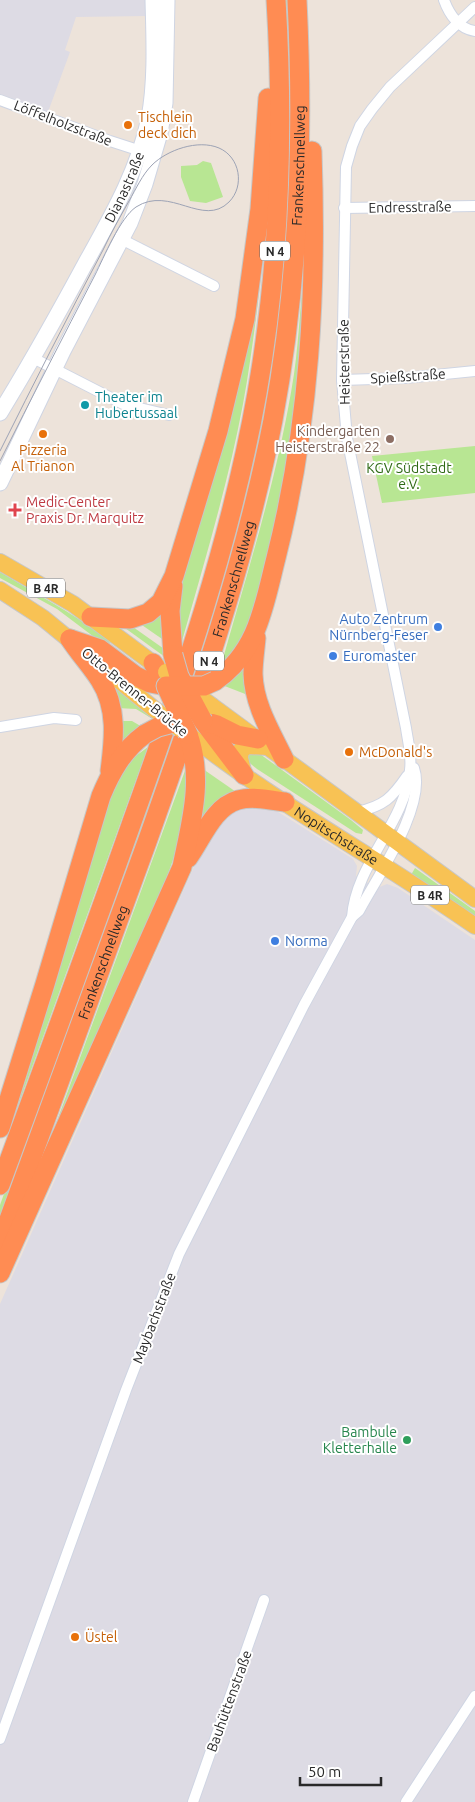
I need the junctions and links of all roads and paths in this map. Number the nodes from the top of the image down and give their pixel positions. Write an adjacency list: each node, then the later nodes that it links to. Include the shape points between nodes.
1 (153, 0): 12 (main road, Dianastraße, via 154,56)
2 (167, 0): 12 (main road, Dianastraße, via 165,103 160,133)
3 (276, 0): 10 (highway, Frankenschnellweg)
4 (297, 0): 9 (highway, Frankenschnellweg / N 4)
5 (444, 0): 7 (street, via 449,14)
6 (475, 7): 7 (street, Heisterstraße)
7 (458, 23): 8 (street); 14 (street, Heisterstraße, via 390,87 360,126 346,167)
8 (475, 31)
9 (300, 51): 28 (highway, via 311,128 314,254 311,348 292,489); 52 (highway, Frankenschnellweg / N 4, via 300,171 290,306 274,412 251,516 229,598 179,752)
10 (279, 53): 25 (highway, via 268,86 260,209 245,319 218,431); 51 (highway, Frankenschnellweg / N 4, via 277,230 262,359 241,470 221,552 160,744)
11 (0, 100): 12 (street, Löffelholzstraße)
12 (147, 153): 15 (main road, Dianastraße, via 139,201); 17 (main road, Dianastraße)
13 (475, 206): 14 (street, Endresstraße)
14 (344, 208): 20 (street, Heisterstraße)
15 (121, 239): 16 (street, Dianastraße); 18 (main road, Dianastraße)
16 (214, 286)
17 (33, 358): 18 (street); 21 (main road, Dianastraße)
18 (55, 369): 22 (street, via 123,404); 23 (main road, Dianastraße)
19 (475, 371): 20 (street, Spießstraße)
20 (342, 380): 39 (street, Heisterstraße, via 347,438)
21 (0, 413)
22 (169, 415)
23 (0, 483)
24 (0, 562): 27 (main road, B 4R)
25 (174, 576): 27 (highway, via 160,602 148,613 130,619); 33 (highway, bridge, via 170,611 173,655)
26 (3, 594): 30 (main road, B 4R)
27 (91, 617): 29 (main road, B 4R)
28 (256, 630): 33 (highway, bridge, via 246,651 221,676 208,685); 38 (highway, via 255,690)
29 (116, 636): 31 (main road, via 112,651); 32 (main road, B 4R)
30 (70, 639): 31 (highway); 36 (main road, Otto-Brenner-Brücke / B 4R, bridge, via 154,708); 42 (highway, via 100,681 110,703 114,728)
31 (100, 649): 32 (highway, via 150,683)
32 (162, 678): 33 (highway, bridge); 36 (highway, bridge)
33 (185, 687): 36 (highway, bridge)
34 (76, 720): 35 (street, via 54,718)
35 (0, 727)
36 (196, 728): 37 (highway, via 217,725); 41 (highway); 42 (highway, bridge, via 158,727 145,734 126,752); 47 (highway, via 196,800)
37 (264, 743): 38 (main road, Nopitschstraße / B 4R); 41 (main road, via 241,750)
38 (284, 759): 44 (main road, Nopitschstraße / B 4R)
39 (410, 759): 40 (street, Heisterstraße); 45 (street, Heisterstraße, via 416,774 413,801 406,824)
40 (410, 771): 44 (street, via 389,800); 45 (street, Heisterstraße)
41 (244, 775): 43 (main road, Nopitschstraße / B 4R)
42 (109, 778): 50 (highway)
43 (285, 802): 46 (main road, Nopitschstraße / B 4R); 47 (highway, via 236,800 212,821)
44 (357, 812): 45 (main road, Nopitschstraße / B 4R)
45 (392, 838): 46 (street, Heisterstraße); 48 (main road, Nopitschstraße / B 4R)
46 (379, 862): 49 (main road, Nopitschstraße / B 4R); 56 (street, Maybachstraße, via 352,905 352,917 304,1005 179,1254 126,1390)
47 (182, 867): 53 (highway)
48 (475, 899)
49 (475, 926)
50 (0, 1128)
51 (0, 1185)
52 (0, 1244)
53 (0, 1274)
54 (264, 1600): 57 (street, Bauhüttenstraße)
55 (475, 1696): 58 (street)
56 (0, 1739)
57 (193, 1802)
58 (406, 1802)

